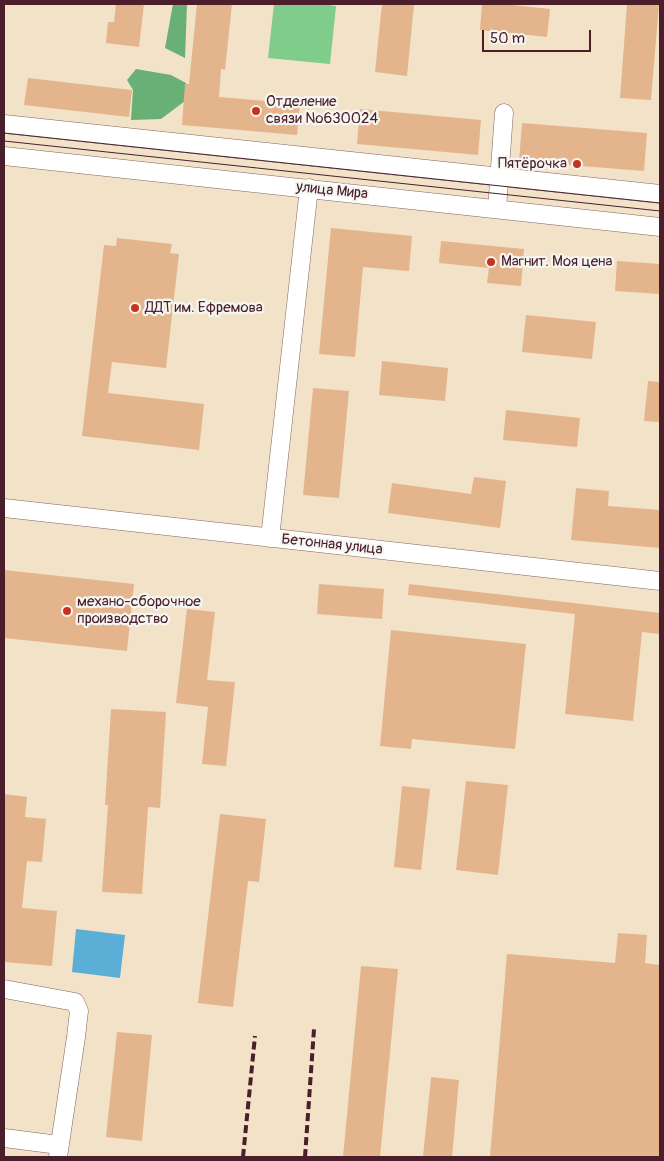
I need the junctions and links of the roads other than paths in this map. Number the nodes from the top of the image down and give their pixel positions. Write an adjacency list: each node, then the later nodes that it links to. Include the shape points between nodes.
1 (504, 114): 4 (street)
2 (4, 124): 4 (street)
3 (4, 156): 5 (street, улица Мира)
4 (500, 177): 6 (street); 7 (street)
5 (309, 188): 7 (street, улица Мира); 10 (street)
6 (660, 194)
7 (497, 209): 8 (street, улица Мира)
8 (660, 227)
9 (4, 508): 10 (street, Бетонная улица)
10 (270, 538): 11 (street, Бетонная улица)
11 (660, 581)
12 (4, 989): 14 (street, via 75,1002 79,1011)
13 (4, 1138): 14 (street)
14 (58, 1151)

